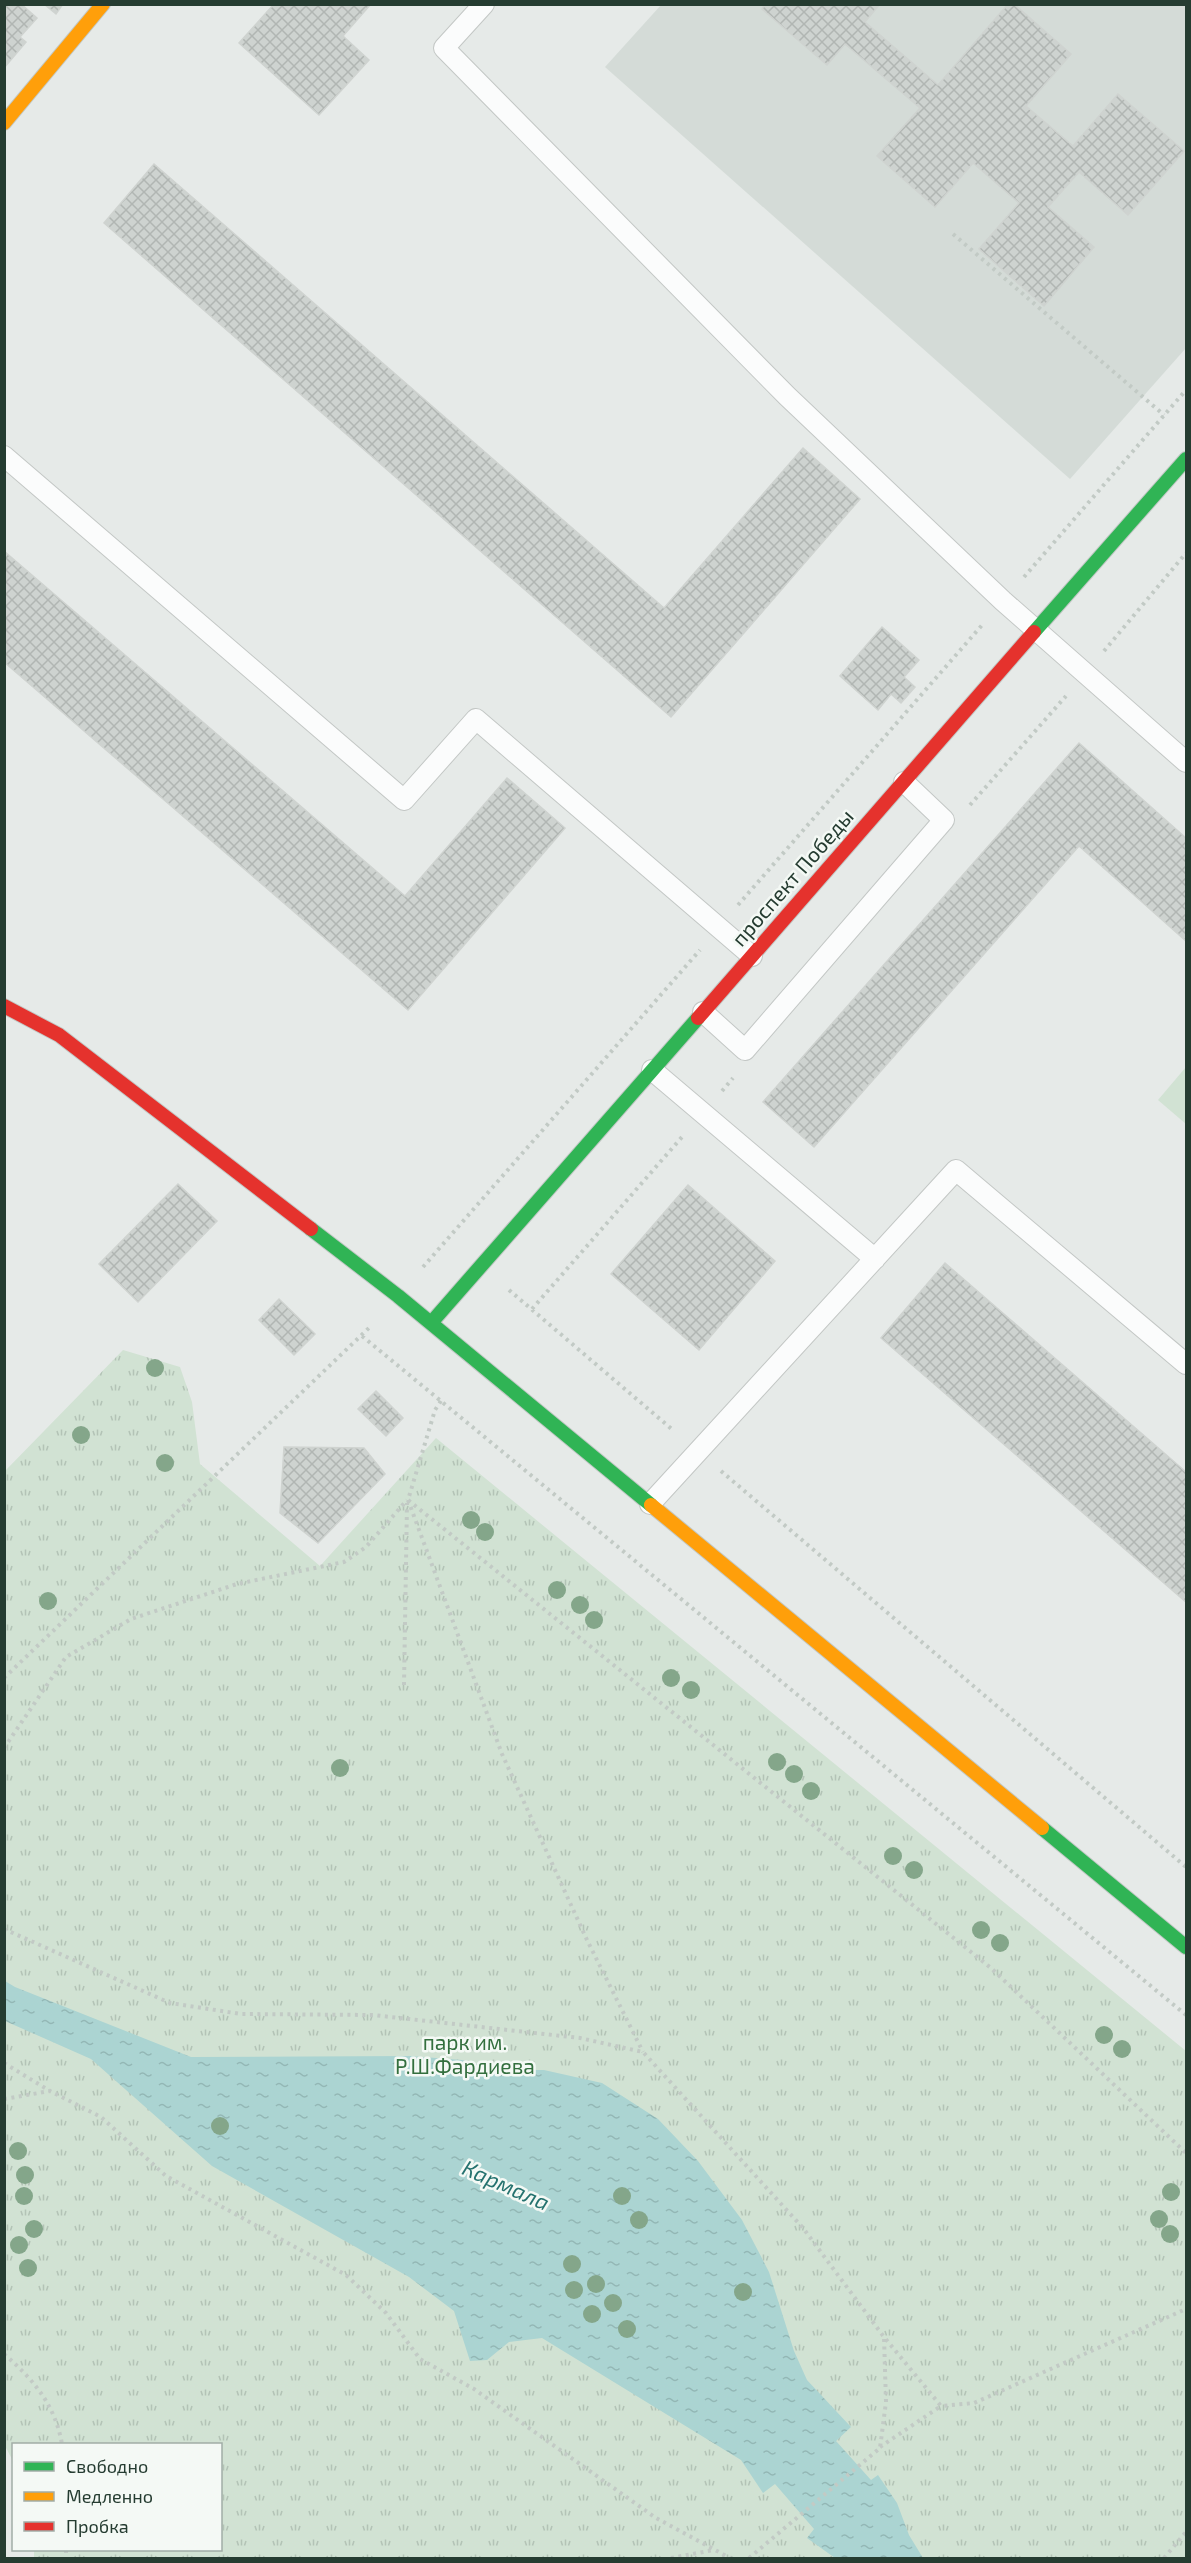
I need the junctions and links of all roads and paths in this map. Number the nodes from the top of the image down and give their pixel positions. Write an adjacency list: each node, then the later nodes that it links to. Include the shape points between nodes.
1 (103, 4): 3 (street)
2 (484, 4): 9 (lane, via 444,48 787,396)
3 (4, 123)
4 (953, 234): 6 (path)
5 (1186, 390): 6 (path)
6 (1164, 415): 9 (path)
7 (4, 456): 13 (lane, via 404,800 476,719)
8 (1186, 459): 10 (street, проспект Победы)
9 (1003, 601): 10 (lane); 13 (path)
10 (1036, 630): 11 (lane); 12 (street, проспект Победы)
11 (1186, 762)
12 (904, 782): 14 (street, проспект Победы); 16 (lane, via 944,820 745,1050)
13 (718, 929): 14 (lane); 20 (path)
14 (752, 956): 16 (street, проспект Победы)
15 (4, 1006): 20 (street, via 59,1035)
16 (704, 1012): 17 (street, проспект Победы)
17 (652, 1070): 18 (lane); 19 (street, проспект Победы)
18 (874, 1259): 23 (lane, via 956,1170); 25 (lane)
19 (481, 1266): 21 (street, проспект Победы); 25 (path)
20 (398, 1296): 21 (street); 22 (path)
21 (431, 1323): 27 (street)
22 (362, 1336): 24 (path); 28 (path)
23 (1186, 1364)
24 (441, 1401): 26 (path); 34 (path)
25 (698, 1451): 27 (lane); 31 (path)
26 (408, 1500): 29 (path); 30 (path, via 366,1547 344,1562 237,1584 131,1619 66,1657); 35 (path, via 502,1754); 39 (path, via 991,1968)
27 (650, 1504): 33 (street)
28 (4, 1678)
29 (404, 1685)
30 (4, 1748)
31 (1186, 1867)
32 (4, 1929): 35 (path, via 170,2003 241,2014 385,2017 580,2038)
33 (1186, 1947)
34 (1186, 2015)
35 (643, 2052): 41 (path, via 803,2228)
36 (4, 2063): 37 (path)
37 (50, 2091): 38 (path); 47 (path, via 101,2117 166,2176 346,2275 386,2313 420,2359 474,2389 656,2518)
38 (4, 2099)
39 (1186, 2153)
40 (1186, 2309): 43 (path, via 974,2403)
41 (884, 2337): 43 (path); 45 (path, via 886,2402)
42 (4, 2354): 44 (path, via 49,2403)
43 (941, 2406): 45 (path)
44 (62, 2443)
45 (880, 2447): 50 (path)
46 (1186, 2532): 51 (path)
47 (715, 2550): 48 (path); 49 (path)
48 (671, 2559)
49 (730, 2559)
50 (749, 2559)
51 (1164, 2559)

